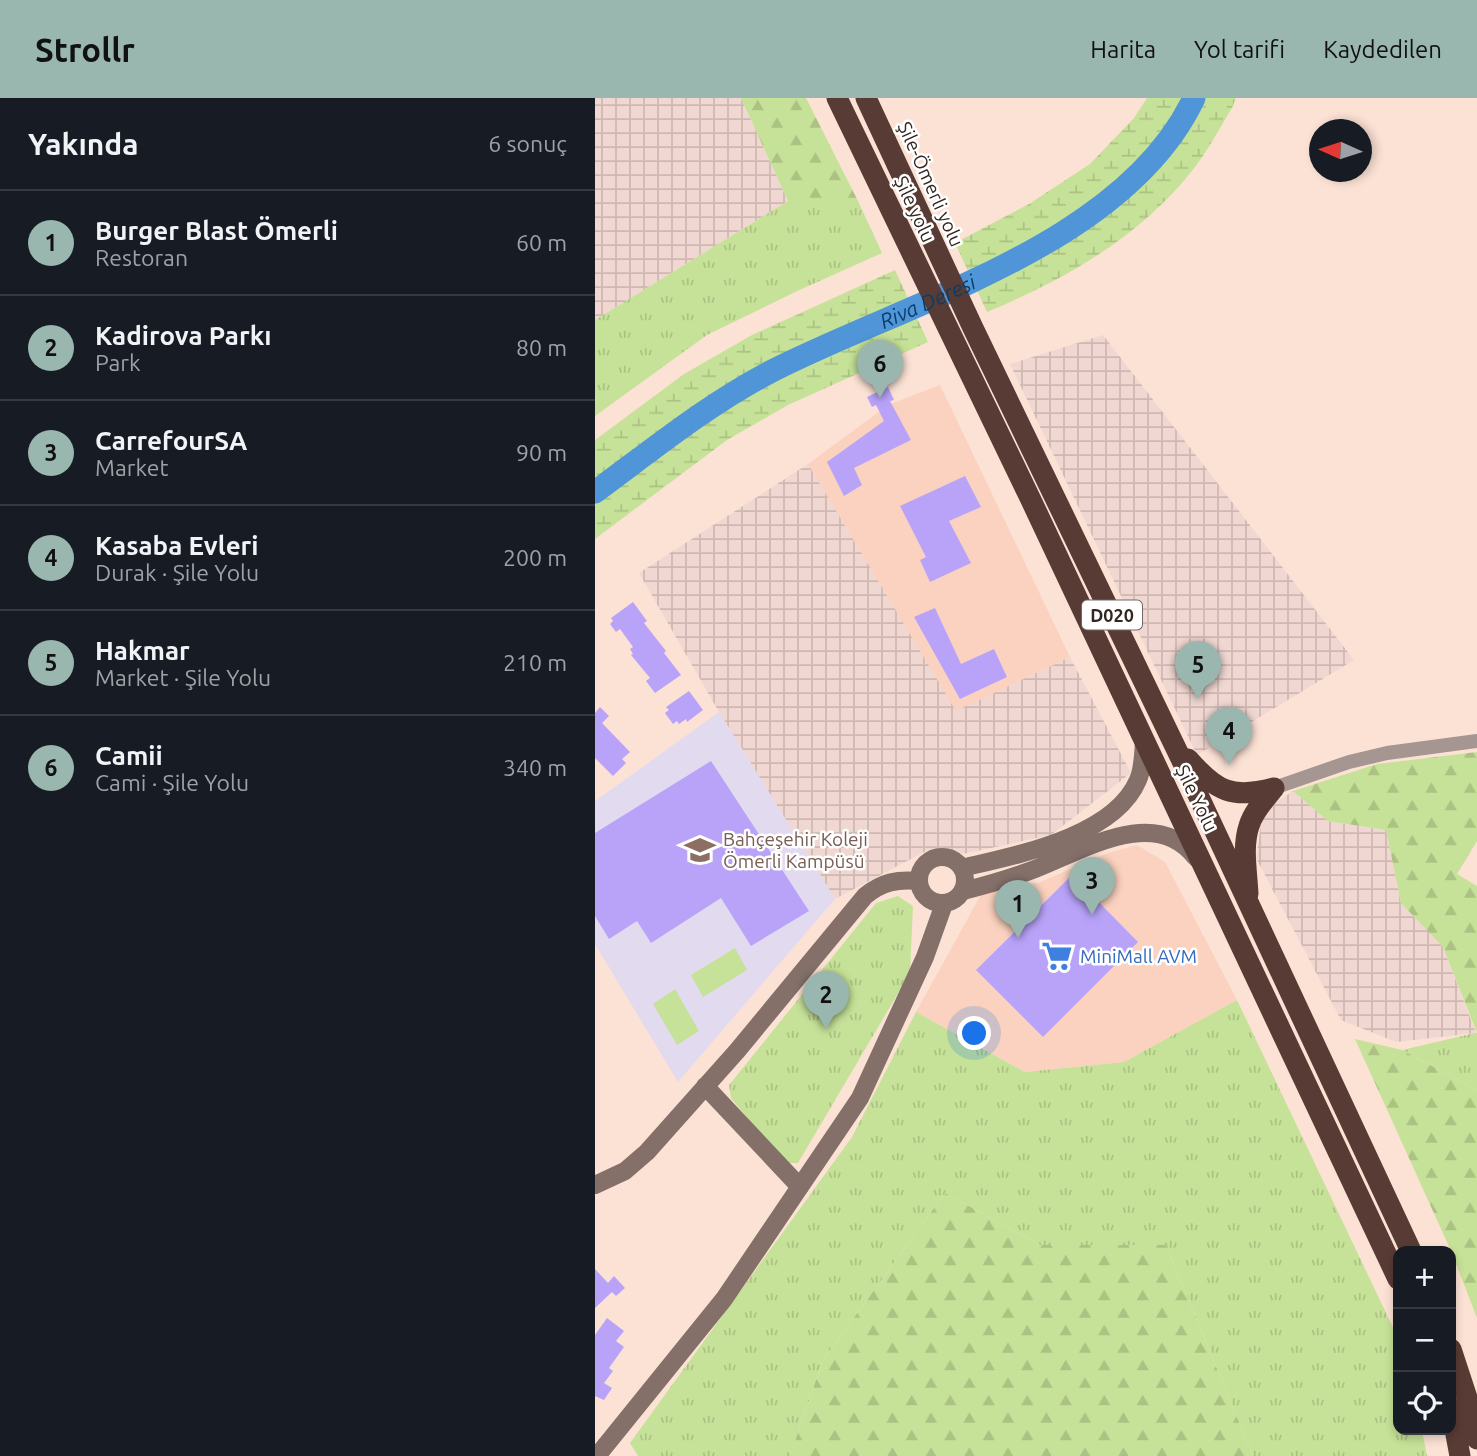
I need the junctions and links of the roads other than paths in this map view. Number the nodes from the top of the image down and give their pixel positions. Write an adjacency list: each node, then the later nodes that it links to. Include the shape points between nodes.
1 (837, 98): 4 (highway, Şile yolu / D020)
2 (869, 103): 3 (highway, Şile-Ömerli yolu / D020)
3 (973, 328): 5 (highway, Şile Yolu / D020)
4 (951, 338): 7 (highway, Şile Yolu / D020)
5 (1172, 740): 8 (highway, via 1203,776 1229,792 1242,795); 13 (highway, Şile Yolu / D020)
6 (1477, 741): 8 (street, via 1387,753)
7 (1144, 742): 9 (street, via 1139,779 1110,814 1077,834 1019,855); 10 (highway, Şile Yolu / D020)
8 (1274, 788): 13 (highway, via 1249,825)
9 (963, 868): 11 (street, via 951,858 936,857 923,866); 12 (street)
10 (1207, 873): 12 (street, via 1188,847 1174,837 1128,833); 19 (highway, Şile Yolu / D020)
11 (919, 881): 14 (street, via 924,895); 15 (street, via 894,880 865,896)
12 (963, 891): 14 (street)
13 (1248, 903): 18 (highway, Şile Yolu / D020)
14 (944, 904): 17 (street, via 925,957 860,1098)
15 (705, 1086): 16 (street, via 636,1163); 17 (street)
16 (595, 1185)
17 (800, 1187): 23 (street, via 724,1299)
18 (1409, 1246)
19 (1393, 1268)
20 (1456, 1364): 22 (highway)
21 (1456, 1435): 24 (highway)
22 (1477, 1439)
23 (597, 1456)
24 (1460, 1456)

